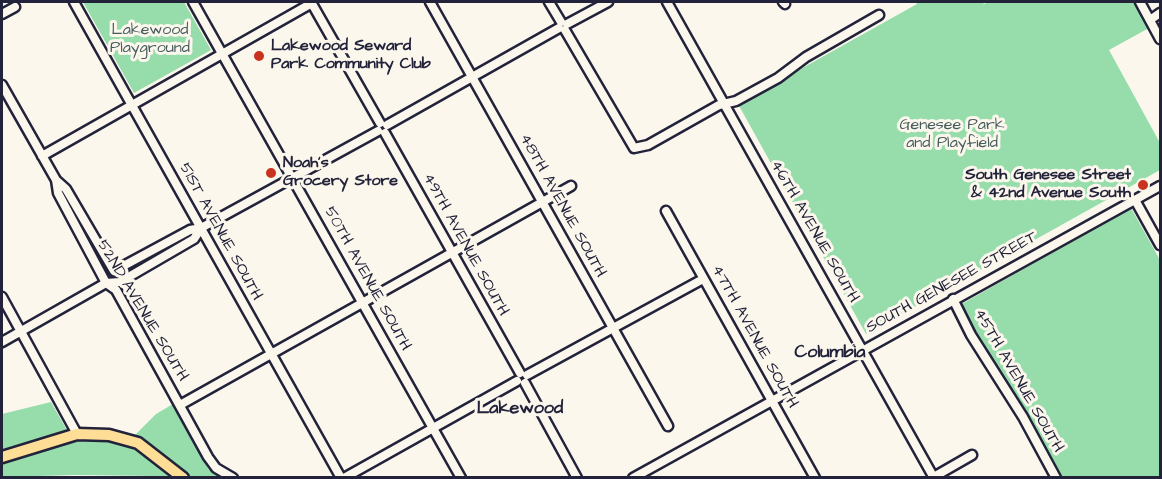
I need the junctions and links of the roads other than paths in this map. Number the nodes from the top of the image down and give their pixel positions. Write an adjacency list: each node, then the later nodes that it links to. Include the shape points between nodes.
1 (74, 2): 20 (street, 51ST AVENUE SOUTH)
2 (193, 2): 16 (street, 50TH AVENUE SOUTH)
3 (311, 2): 16 (street); 21 (street, 49TH AVENUE SOUTH)
4 (430, 2): 17 (street, 48TH AVENUE SOUTH)
5 (549, 2): 14 (street)
6 (608, 2): 14 (street)
7 (667, 2): 19 (street, 46TH AVENUE SOUTH)
8 (1140, 2): 13 (street)
9 (15, 7): 10 (street)
10 (2, 14)
11 (1161, 14): 13 (street)
12 (879, 15): 19 (street, via 778,78 736,101)
13 (1150, 20): 15 (street)
14 (563, 26): 17 (street); 19 (street, via 634,148 648,145)
15 (1161, 39)
16 (223, 54): 20 (street); 23 (street, 50TH AVENUE SOUTH)
17 (472, 77): 21 (street); 28 (street, 48TH AVENUE SOUTH)
18 (2, 85): 22 (street, 52ND AVENUE SOUTH)
19 (723, 103): 41 (street, 46TH AVENUE SOUTH)
20 (131, 104): 22 (street); 30 (street, 51ST AVENUE SOUTH)
21 (382, 128): 23 (street); 32 (street, 49TH AVENUE SOUTH)
22 (42, 156): 24 (street, 52ND AVENUE SOUTH)
23 (293, 178): 30 (street); 37 (street, 50TH AVENUE SOUTH)
24 (56, 180): 30 (street, 52ND AVENUE SOUTH, via 66,189 111,269 117,270 190,230); 34 (street, 52ND AVENUE SOUTH, via 58,193)
25 (571, 186): 28 (street)
26 (1161, 186): 27 (street, SOUTH GENESEE STREET)
27 (1135, 200): 31 (street); 36 (street, SOUTH GENESEE STREET)
28 (543, 203): 32 (street); 38 (street, 48TH AVENUE SOUTH)
29 (666, 211): 33 (street, 47TH AVENUE SOUTH)
30 (201, 228): 34 (street, via 195,239 120,282); 42 (street, 51ST AVENUE SOUTH)
31 (1161, 245)
32 (453, 253): 37 (street); 43 (street, 49TH AVENUE SOUTH)
33 (703, 279): 38 (street); 44 (street, 47TH AVENUE SOUTH)
34 (106, 283): 39 (street); 45 (street, 52ND AVENUE SOUTH, via 116,290)
35 (2, 297): 39 (street)
36 (953, 299): 41 (street, SOUTH GENESEE STREET); 59 (street, 45TH AVENUE SOUTH)
37 (363, 304): 42 (street); 47 (street, 50TH AVENUE SOUTH)
38 (613, 328): 43 (street); 46 (street, 48TH AVENUE SOUTH)
39 (21, 331): 40 (street); 48 (street)
40 (2, 342)
41 (862, 349): 44 (street, SOUTH GENESEE STREET); 58 (street, 46TH AVENUE SOUTH)
42 (271, 354): 45 (street); 53 (street, 51ST AVENUE SOUTH)
43 (522, 378): 47 (street); 55 (street, 49TH AVENUE SOUTH)
44 (772, 399): 56 (street, SOUTH GENESEE STREET); 57 (street, 47TH AVENUE SOUTH)
45 (180, 405): 52 (street, 52ND AVENUE SOUTH, via 212,463)
46 (668, 426)
47 (433, 428): 53 (street); 54 (street, 50TH AVENUE SOUTH)
48 (77, 434): 50 (main road); 51 (main road, via 109,435 138,443)
49 (972, 455): 58 (street)
50 (2, 457)
51 (183, 477)
52 (233, 477)
53 (342, 477)
54 (461, 477)
55 (577, 477)
56 (633, 477)
57 (815, 477)
58 (933, 477)
59 (1056, 477)

